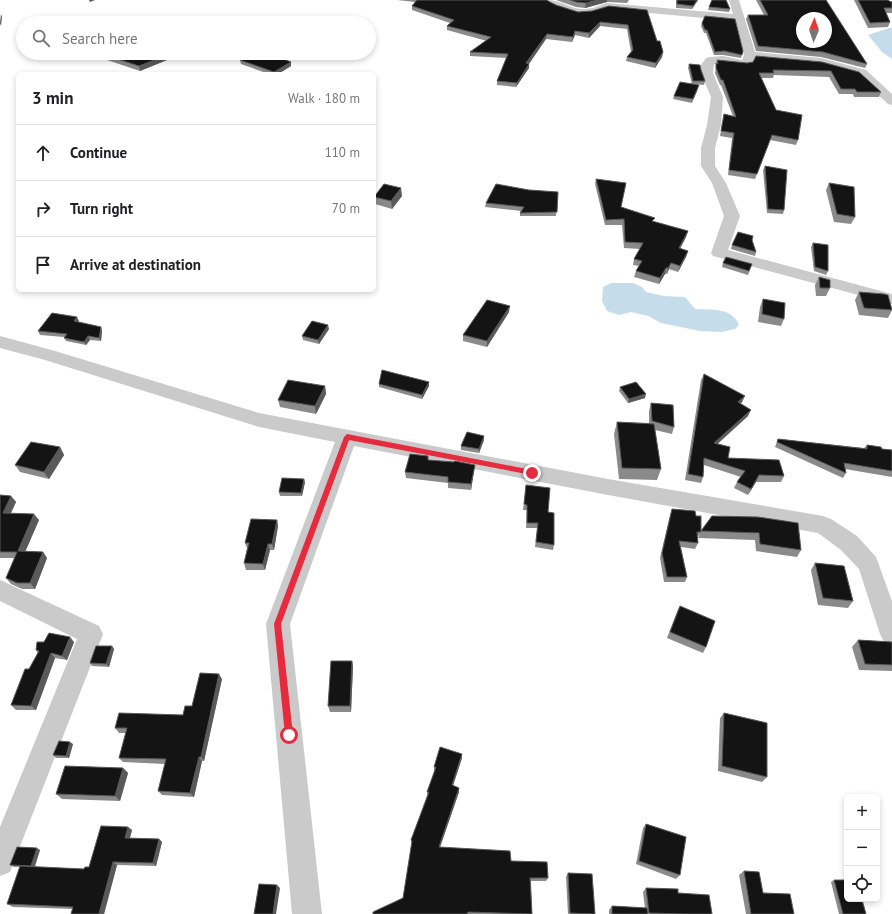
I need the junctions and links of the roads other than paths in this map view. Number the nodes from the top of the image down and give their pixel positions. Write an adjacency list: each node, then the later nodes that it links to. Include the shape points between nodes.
1 (734, 0): 3 (street)
2 (552, 2): 3 (street, via 582,13 591,13 607,6)
3 (739, 18): 4 (street)
4 (750, 55): 5 (street, via 822,62 862,73); 6 (street, via 744,64 717,60 710,61 707,65 707,73 717,97 708,148 708,166 719,183 732,216 719,253)
5 (892, 101)
6 (892, 299)
7 (0, 342): 8 (street, via 259,420)
8 (347, 437): 10 (street, via 823,526 849,544 868,564); 12 (street, via 278,624)
9 (0, 590): 11 (street, via 91,634)
10 (892, 634)
11 (0, 862)
12 (307, 914)

